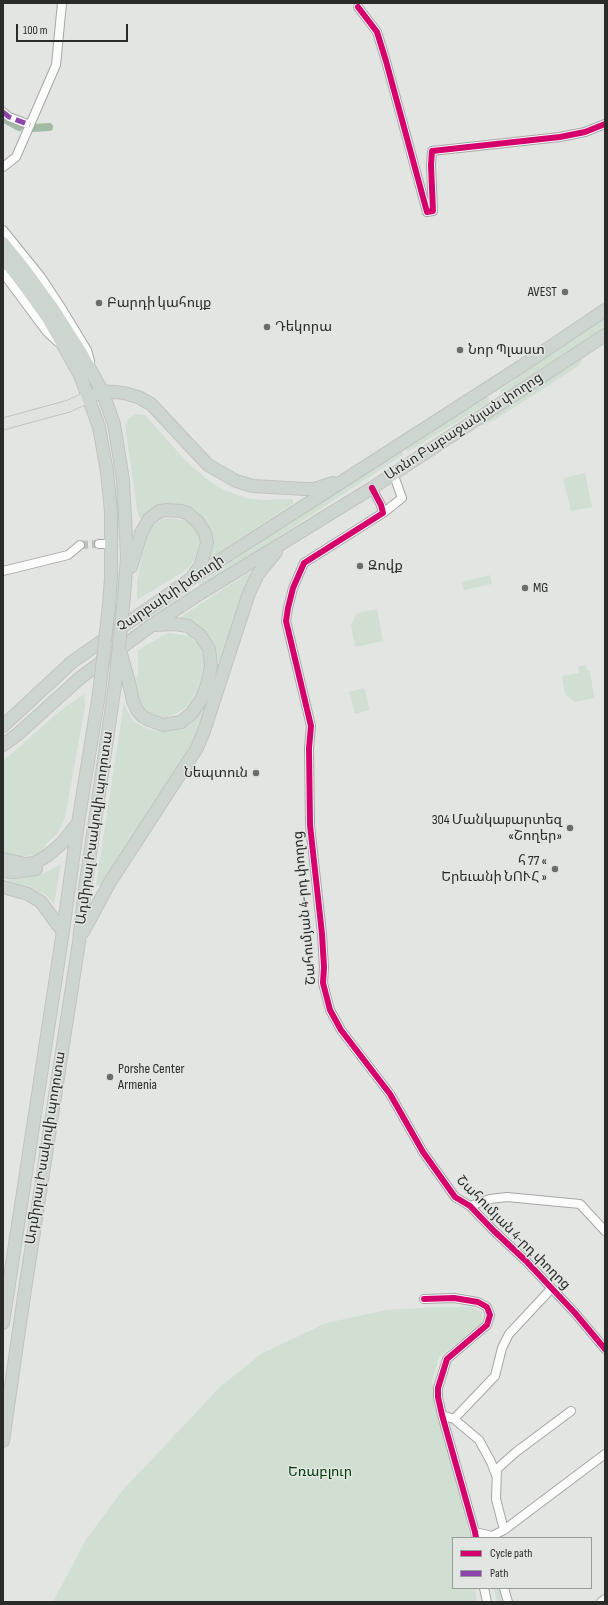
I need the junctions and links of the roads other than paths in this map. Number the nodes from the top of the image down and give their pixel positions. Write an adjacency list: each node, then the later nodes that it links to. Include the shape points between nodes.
1 (62, 3): 5 (street, via 56,65)
2 (358, 7): 4 (street, via 377,32 427,212 433,211 432,152 560,137 585,132)
3 (3, 112): 5 (street)
4 (605, 124)
5 (30, 125): 6 (street, via 16,157)
6 (3, 167)
7 (3, 230): 15 (street, via 41,277 62,309 87,350)
8 (3, 243): 15 (highway, Ադմիրալ Իսակովի պողոտա, via 53,309)
9 (3, 258): 13 (highway, Ադմիրալ Իսակովի պողոտա, via 48,318)
10 (3, 273): 13 (street, via 47,332)
11 (605, 310): 14 (highway, Առնո Բաբաջանյան փողոց)
12 (605, 335): 18 (highway, Առնո Բաբաջանյան փողոց)
13 (65, 348): 17 (highway, Ադմիրալ Իսակովի պողոտա, via 80,375)
14 (522, 366): 18 (highway, via 517,374 492,391); 21 (highway, Առնո Բաբաջանյան փողոց)
15 (91, 370): 16 (highway, Ադմիրալ Իսակովի պողոտա)
16 (102, 391): 17 (highway); 21 (highway, via 124,393 151,404 208,465 236,481 253,486 314,489); 30 (highway, Ադմիրալ Իսակովի պողոտա, via 114,424 123,480 127,556)
17 (88, 397): 19 (main road, via 69,406); 25 (highway, Ադմիրալ Իսակովի պողոտա, via 99,427 107,472)
18 (501, 403): 20 (highway, Առնո Բաբաջանյան փողոց)
19 (3, 424)
20 (394, 474): 22 (highway, Առնո Բաբաջանյան փողոց); 23 (street, Շահումյան 4-րդ փողոց, via 402,498)
21 (350, 477): 29 (highway, Չարբախի խճուղի)
22 (372, 488): 23 (street); 26 (highway, Առնո Բաբաջանյան փողոց)
23 (383, 513): 42 (street, Շահումյան 4-րդ փողոց, via 304,563 297,577 286,621 311,726 310,825 322,938 323,982 330,1010 342,1030 390,1094 423,1152 455,1197)
24 (99, 544): 25 (street)
25 (112, 544): 36 (highway, Ադմիրալ Իսակովի պողոտա, bridge, via 110,605 99,694)
26 (283, 544): 31 (highway, Չարբախի խճուղի); 41 (highway, via 258,574 249,593 204,731 196,748 110,882)
27 (80, 545): 28 (street, via 68,555)
28 (3, 571)
29 (191, 580): 30 (highway, via 200,566 205,551 205,534 198,522 187,513 167,510 153,516 144,526); 31 (highway); 34 (highway, Չարբախի խճուղի, via 72,662)
30 (124, 593): 33 (highway, Ադմիրալ Իսակովի պողոտա, bridge)
31 (201, 593): 32 (highway, Չարբախի խճուղի)
32 (152, 625): 33 (highway, bridge, via 188,626 200,635 209,649 212,666 202,698 192,713 181,722 163,725 142,716 137,710); 35 (highway, Չարբախի խճուղի, via 80,678)
33 (119, 645): 41 (highway, Ադմիրալ Իսակովի պողոտա, bridge, via 116,686)
34 (5, 724)
35 (3, 745)
36 (77, 828): 37 (highway, via 47,856 34,863 25,864); 38 (highway, via 51,863 42,868); 40 (highway, Ադմիրալ Իսակովի պողոտա)
37 (3, 859)
38 (3, 871)
39 (3, 887): 40 (highway, via 28,894 41,902)
40 (63, 932): 46 (highway, Ադմիրալ Իսակովի պողոտա)
41 (79, 942): 51 (highway, Ադմիրալ Իսակովի պողոտա)
42 (470, 1206): 43 (street, via 490,1199 507,1197 580,1204); 44 (street, Շահումյան 4-րդ փողոց)
43 (605, 1231)
44 (551, 1289): 47 (street, Շահումյան 4-րդ փողոց); 50 (street, via 509,1334 502,1348 495,1376)
45 (424, 1299): 49 (street, via 454,1298 478,1302 487,1307 490,1315 487,1325 447,1359 438,1388)
46 (3, 1323)
47 (605, 1349)
48 (571, 1411): 53 (street, via 516,1452 497,1469)
49 (442, 1415): 50 (street); 55 (street)
50 (454, 1419): 53 (street, via 479,1440)
51 (3, 1441)
52 (605, 1454): 54 (street)
53 (496, 1476): 54 (street, via 496,1500)
54 (504, 1530): 56 (street)
55 (476, 1535): 56 (street)
56 (492, 1537)
57 (484, 1589): 60 (street)
58 (504, 1589): 61 (street)
59 (605, 1599): 62 (street)
60 (487, 1602)
61 (508, 1602)
62 (601, 1602)

